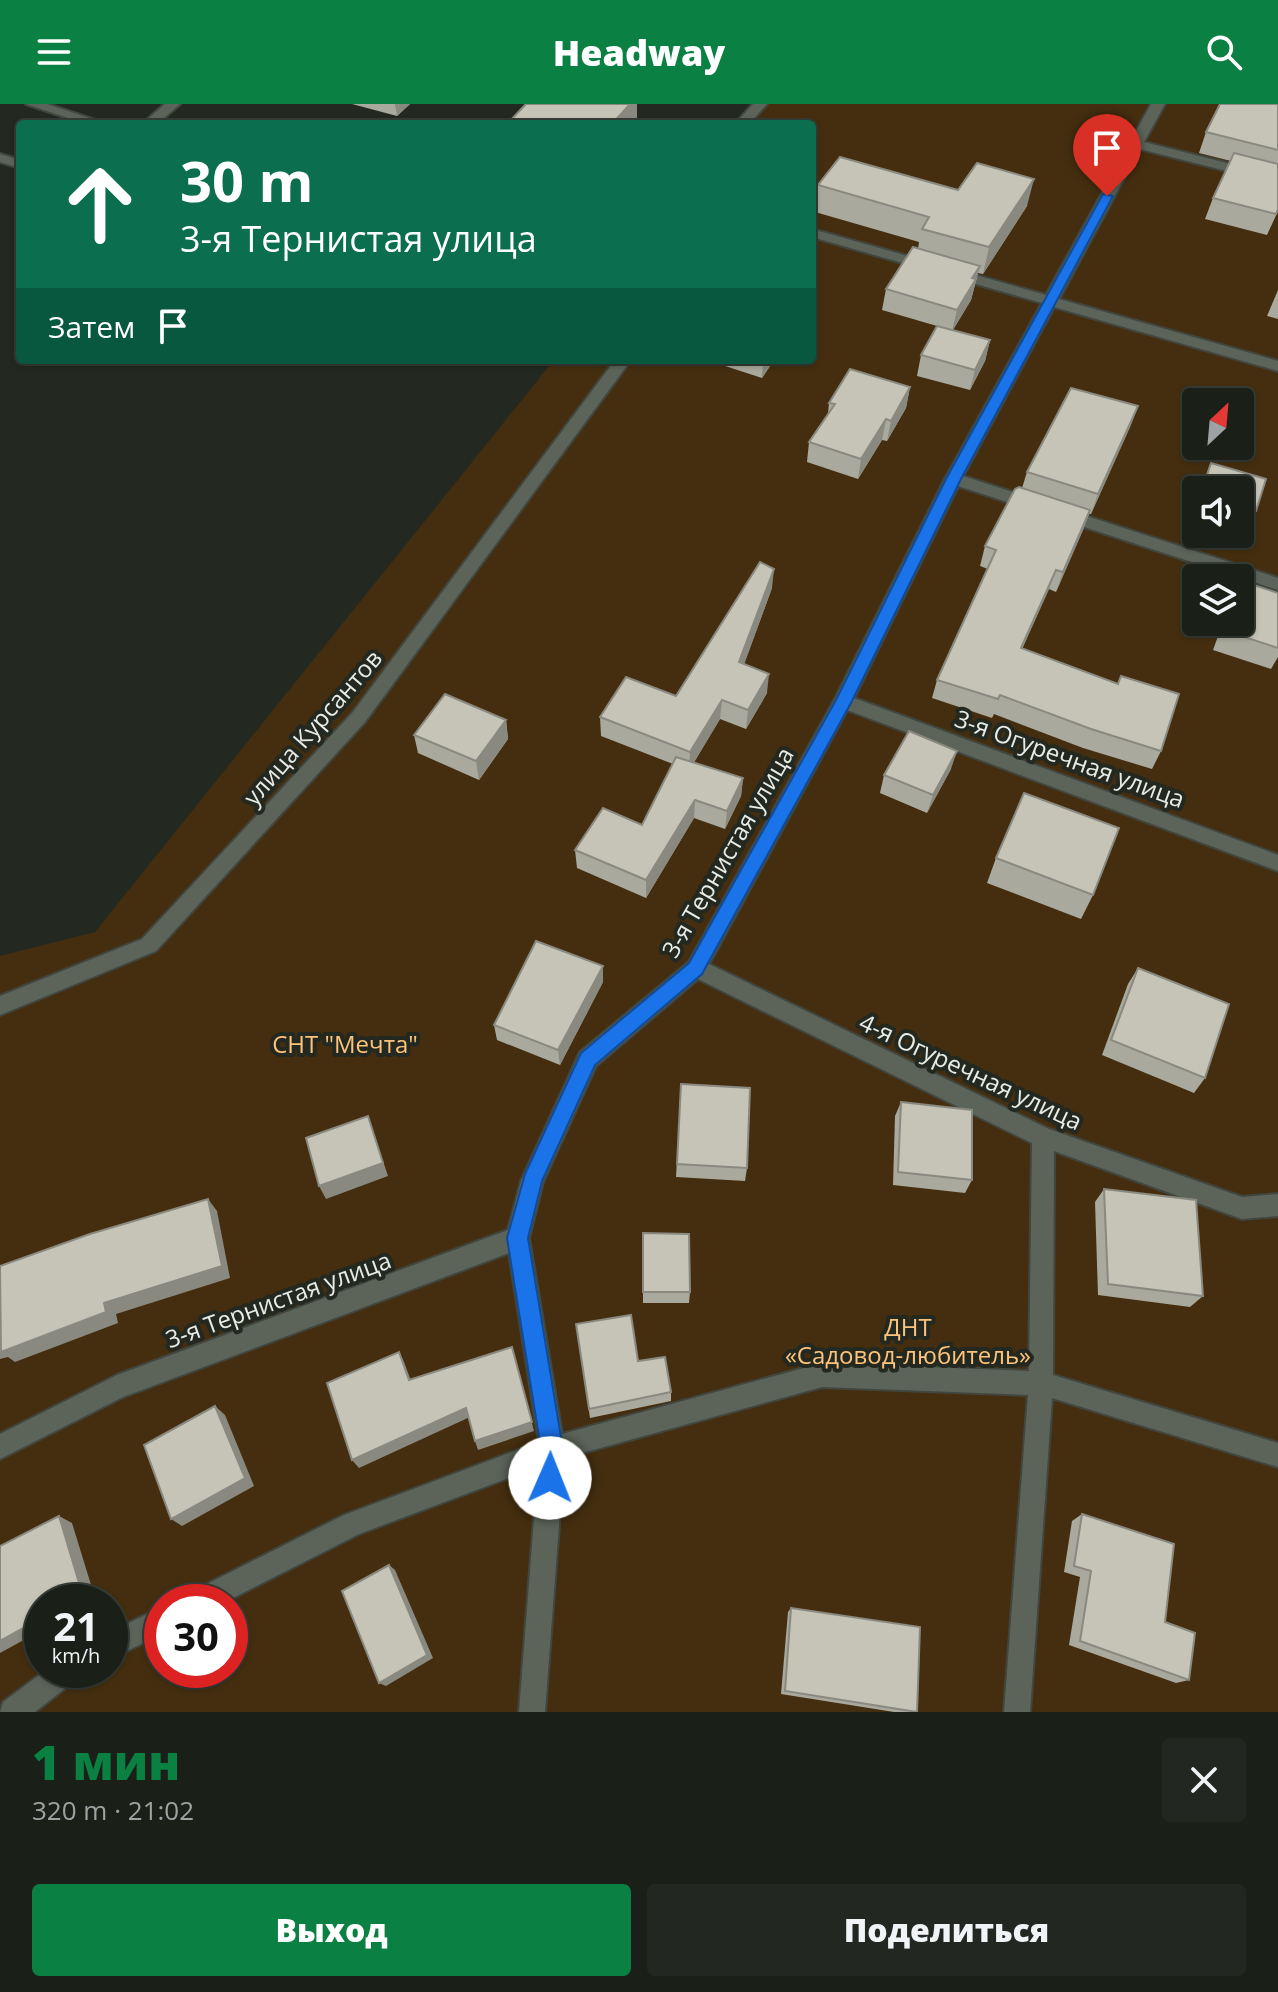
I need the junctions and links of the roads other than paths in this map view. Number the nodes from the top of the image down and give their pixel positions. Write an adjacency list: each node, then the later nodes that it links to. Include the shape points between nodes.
1 (33, 104): 5 (street)
2 (173, 104): 6 (street)
3 (760, 104): 7 (street)
4 (1158, 104): 8 (street, 3-я Тернистая улица)
5 (87, 120)
6 (154, 120)
7 (746, 120)
8 (1136, 144): 9 (street); 11 (street, 3-я Тернистая улица)
9 (1278, 180)
10 (816, 234): 11 (street)
11 (1049, 300): 13 (street); 14 (street, 3-я Тернистая улица)
12 (620, 364): 19 (street, улица Курсантов, via 359,717 149,945)
13 (1278, 366)
14 (953, 479): 15 (street); 16 (street, 3-я Тернистая улица)
15 (1278, 584)
16 (843, 701): 17 (street, 3-я Огуречная улица); 18 (street, 3-я Тернистая улица)
17 (1278, 863)
18 (696, 968): 20 (street, 4-я Огуречная улица); 22 (street, 3-я Тернистая улица, via 588,1059 532,1181)
19 (0, 1006)
20 (1043, 1137): 21 (street, 4-я Огуречная улица, via 1242,1208); 23 (street)
21 (1278, 1205)
22 (518, 1238): 24 (street, 3-я Тернистая улица, via 117,1387); 25 (street)
23 (1041, 1383): 25 (street, via 822,1375); 26 (street); 31 (street)
24 (0, 1447)
25 (552, 1449): 27 (street, via 353,1524); 30 (street)
26 (1278, 1455)
27 (234, 1584)
28 (44, 1688): 29 (street)
29 (13, 1712)
30 (532, 1712)
31 (1017, 1712)

